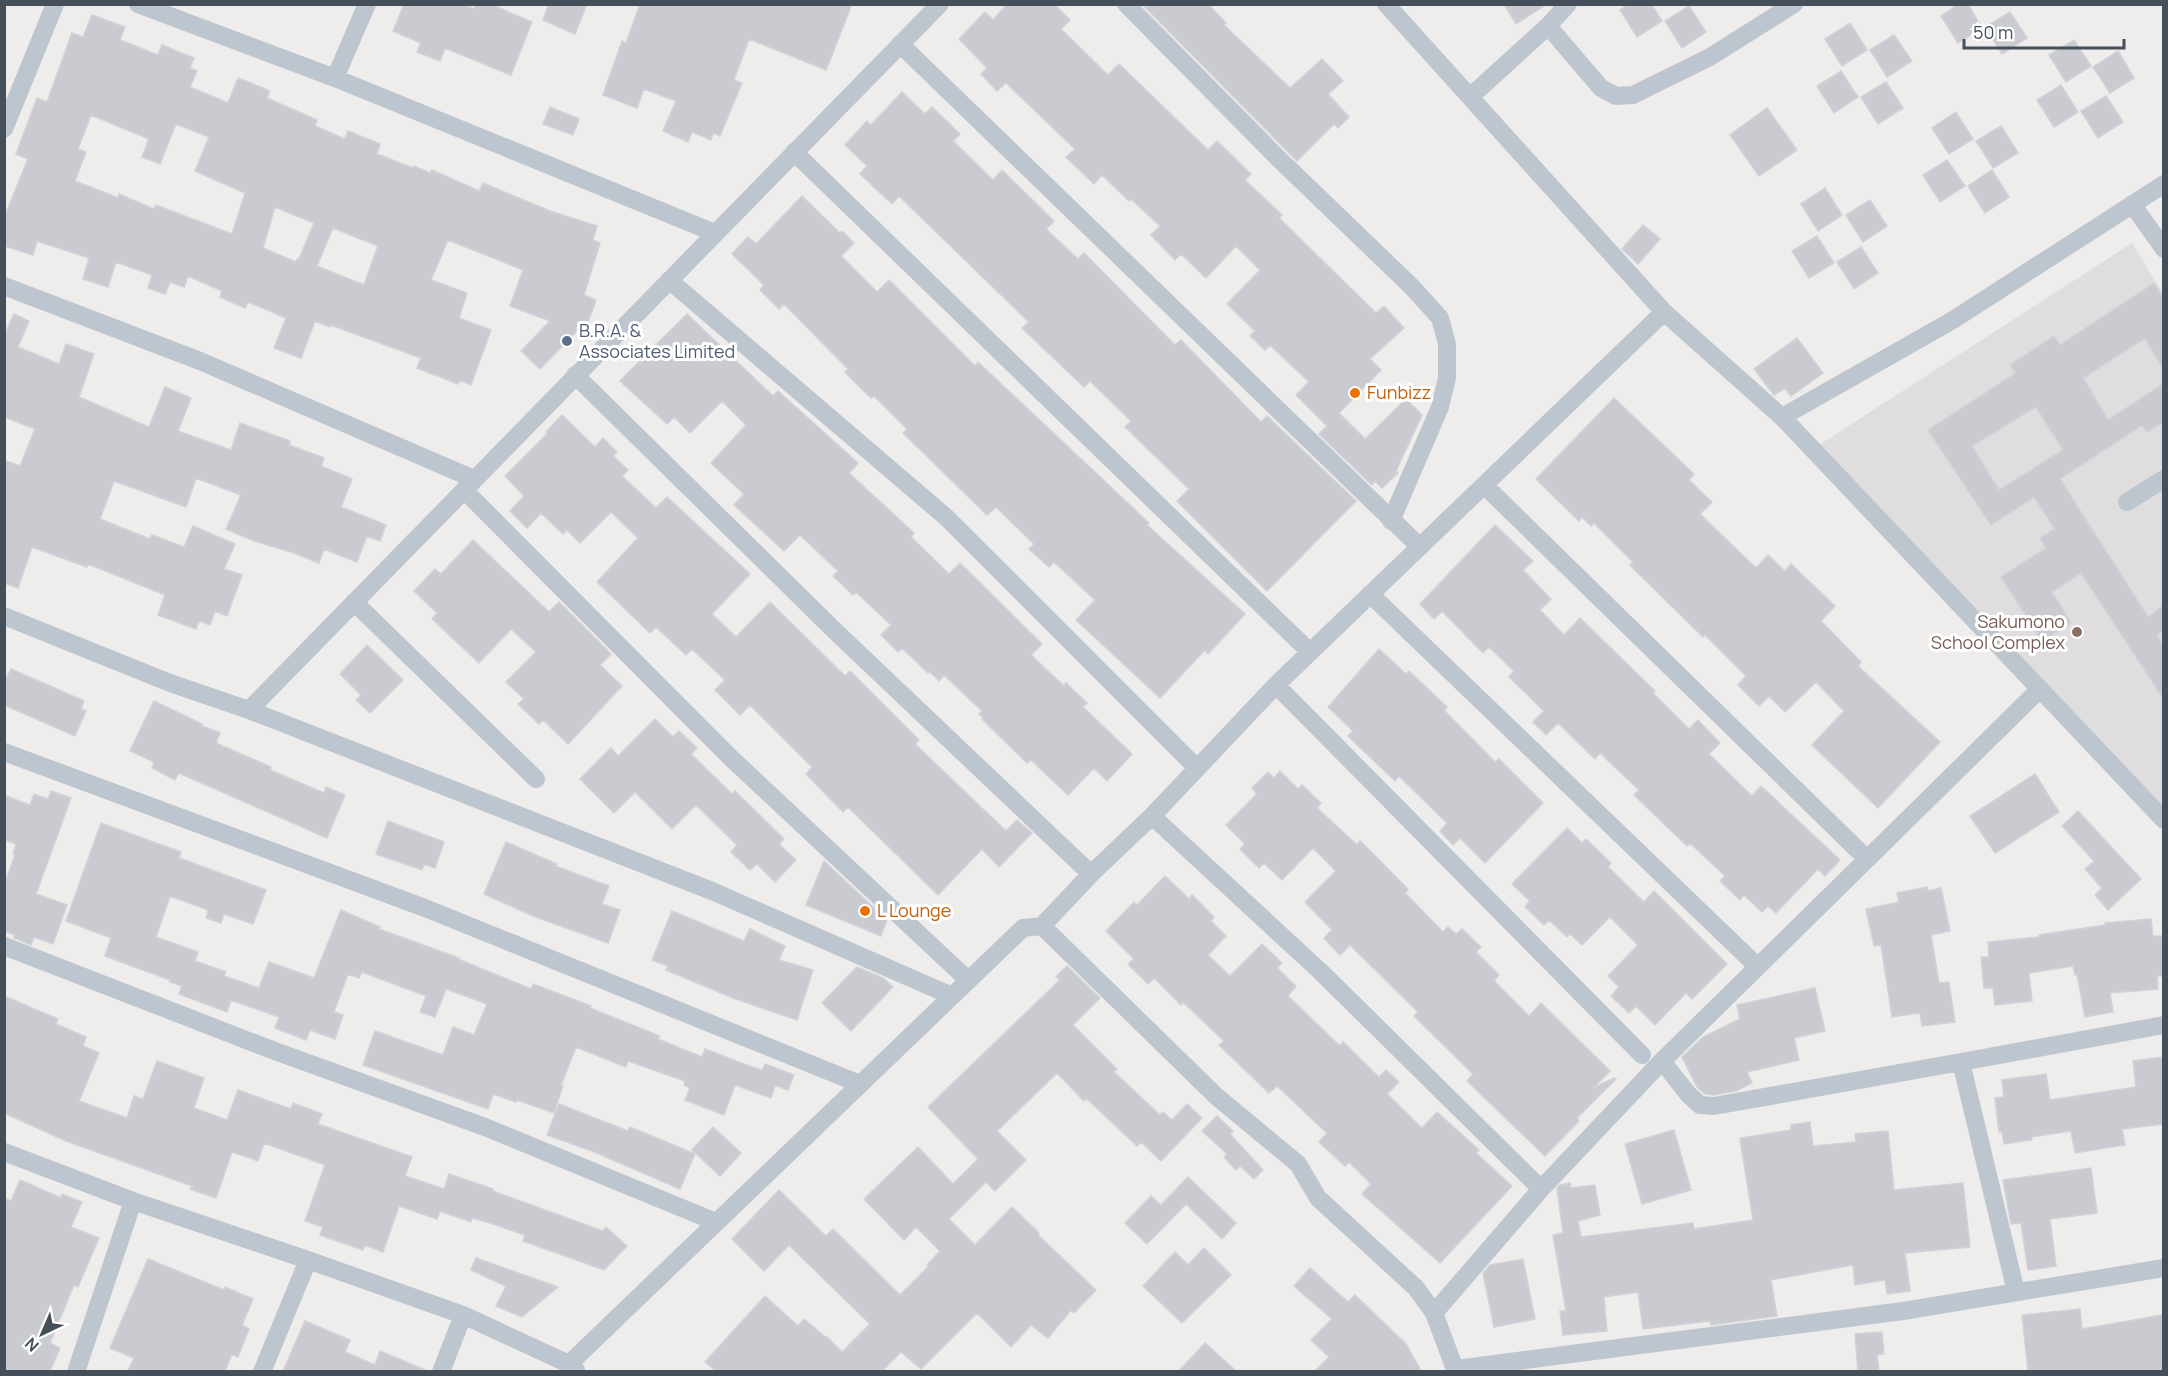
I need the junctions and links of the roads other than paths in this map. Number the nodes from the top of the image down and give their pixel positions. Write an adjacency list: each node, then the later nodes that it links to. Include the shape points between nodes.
1 (55, 4): 13 (street)
2 (138, 4): 11 (street)
3 (367, 4): 11 (street)
4 (940, 4): 10 (street)
5 (1126, 4): 28 (street, via 1440,318 1447,344 1447,378 1440,407)
6 (1386, 4): 12 (street)
7 (1568, 4): 9 (street)
8 (1794, 4): 9 (street, via 1710,57 1633,95 1616,96 1601,88)
9 (1548, 26): 12 (street)
10 (900, 44): 14 (street); 28 (street)
11 (335, 78): 17 (street)
12 (1470, 97): 21 (street)
13 (4, 129)
14 (794, 152): 17 (street); 33 (street)
15 (2163, 184): 16 (street)
16 (2132, 204): 18 (street); 23 (street, via 1953,320)
17 (715, 233): 19 (street)
18 (2163, 249)
19 (669, 280): 22 (street); 38 (street, via 947,518)
20 (4, 286): 25 (street, via 200,361)
21 (1664, 312): 23 (street); 26 (street)
22 (575, 375): 25 (street); 43 (street, via 835,631)
23 (1782, 417): 35 (street)
24 (2163, 479): 27 (street)
25 (469, 484): 31 (street); 47 (street, via 731,758)
26 (1485, 486): 29 (street); 42 (street)
27 (2127, 502)
28 (1392, 521): 29 (street)
29 (1420, 547): 30 (street)
30 (1371, 594): 33 (street); 46 (street)
31 (354, 602): 36 (street); 39 (street)
32 (4, 616): 36 (street, via 170,683)
33 (1310, 652): 34 (street)
34 (1275, 685): 38 (street); 50 (street)
35 (2040, 689): 41 (street); 42 (street)
36 (249, 710): 48 (street, via 712,891)
37 (4, 752): 53 (street, via 424,908)
38 (1197, 768): 40 (street)
39 (536, 779)
40 (1152, 816): 43 (street); 55 (street, via 1321,972)
41 (2163, 820)
42 (1866, 858): 46 (street)
43 (1091, 874): 44 (street)
44 (1042, 926): 47 (street, via 1023,928); 61 (street, via 1216,1096 1298,1164 1318,1198 1416,1288)
45 (4, 946): 57 (street, via 485,1127)
46 (1757, 966): 51 (street)
47 (968, 980): 48 (street)
48 (952, 996): 53 (street)
49 (2163, 1024): 52 (street)
50 (1642, 1055)
51 (1662, 1061): 52 (street, via 1700,1105 1714,1106); 55 (street)
52 (1961, 1062): 60 (street)
53 (860, 1084): 57 (street)
54 (4, 1152): 56 (street)
55 (1541, 1189): 61 (street)
56 (133, 1201): 58 (street); 65 (street)
57 (716, 1222): 63 (street)
58 (308, 1260): 62 (street); 66 (street)
59 (2163, 1268): 60 (street)
60 (2016, 1293): 64 (street)
61 (1434, 1313): 64 (street)
62 (463, 1315): 63 (street); 67 (street)
63 (573, 1368)
64 (1456, 1370)
65 (76, 1371)
66 (262, 1371)
67 (441, 1371)

